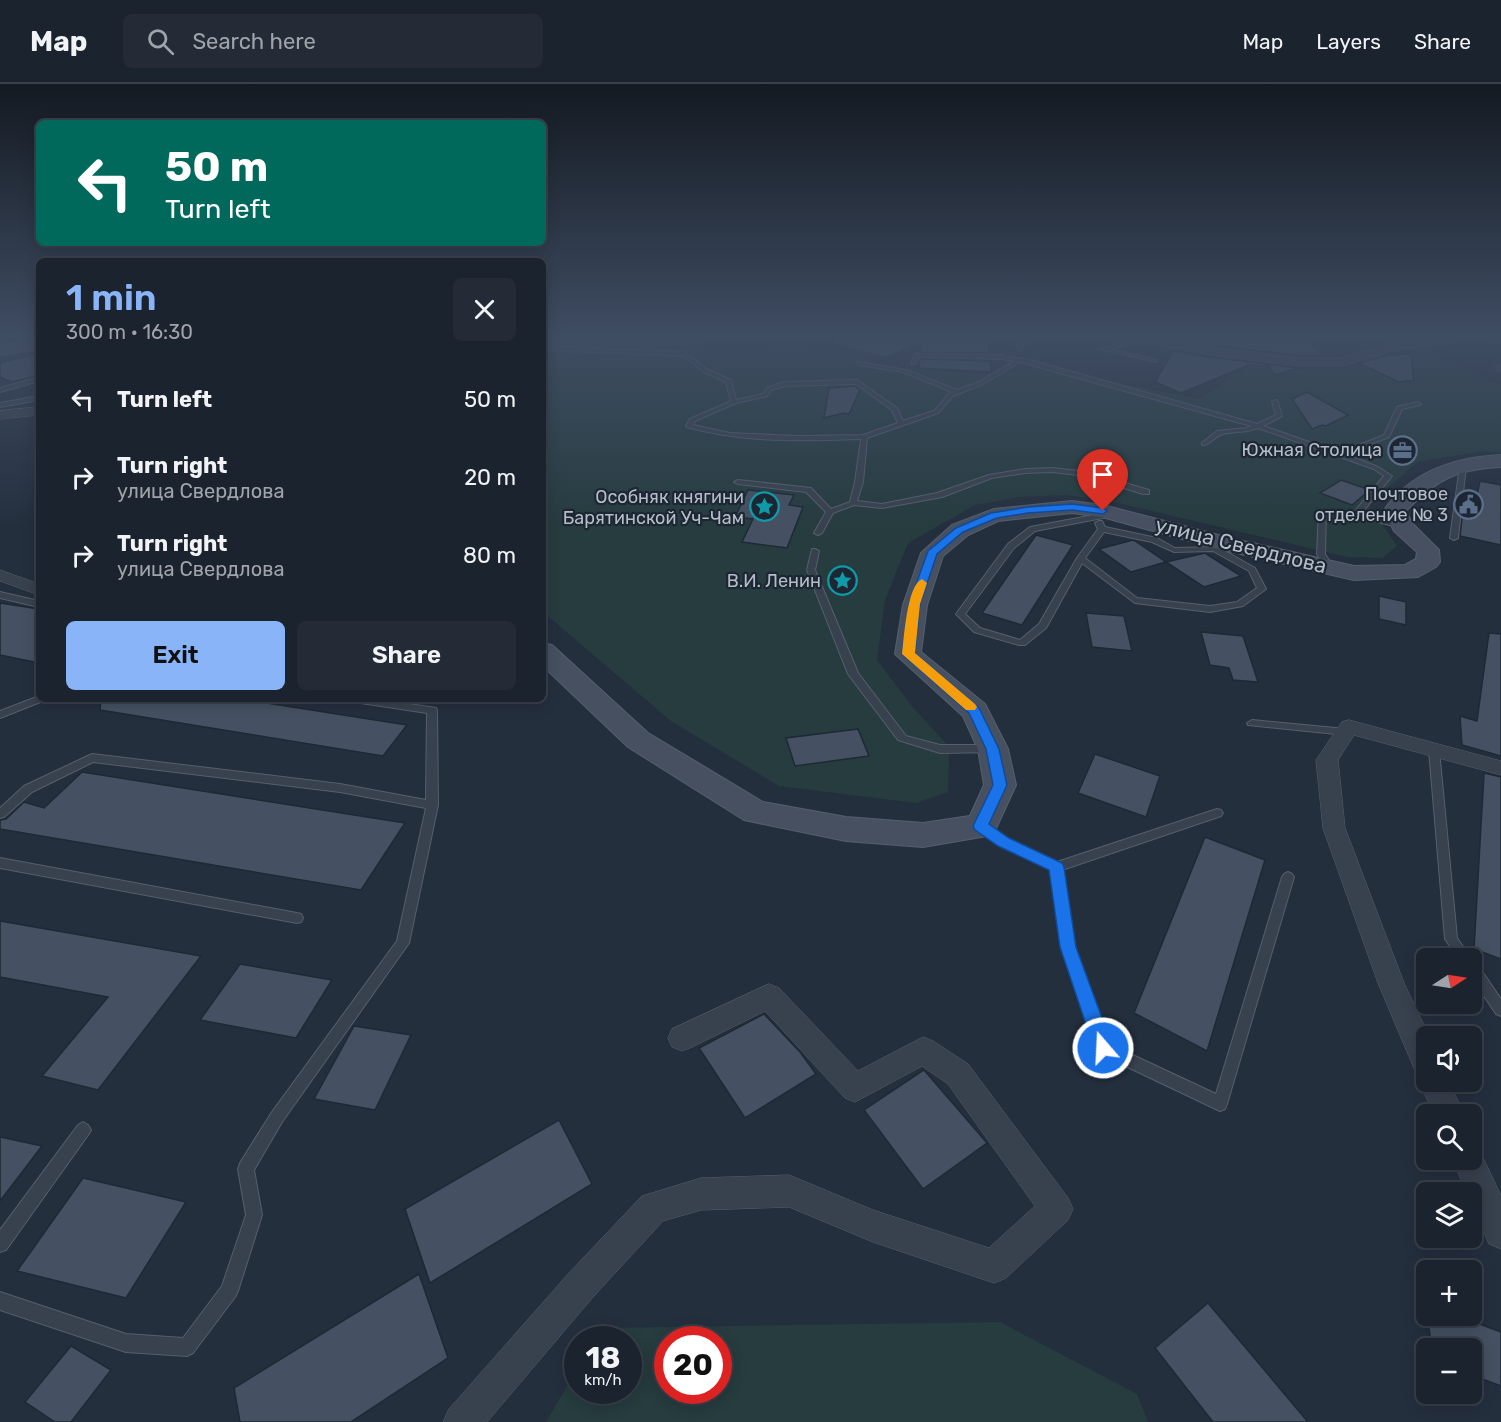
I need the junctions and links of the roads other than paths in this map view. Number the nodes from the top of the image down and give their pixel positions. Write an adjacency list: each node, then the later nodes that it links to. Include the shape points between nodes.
1 (33, 400): 10 (lane)
2 (741, 400): 7 (lane)
3 (884, 400): 11 (lane, via 895,408)
4 (944, 400): 11 (lane, via 936,412)
5 (1168, 400): 12 (lane)
6 (1275, 401): 12 (lane, via 1279,416)
7 (734, 402): 13 (lane, via 692,420 689,426 749,436)
8 (1418, 404): 15 (lane, via 1398,408 1387,436 1361,446)
9 (36, 411): 10 (street)
10 (1, 413)
11 (902, 425): 13 (lane)
12 (1258, 426): 14 (lane, via 1220,432); 15 (lane)
13 (864, 437): 20 (lane)
14 (1204, 444)
15 (1348, 458): 24 (lane, via 1388,476 1360,510 1364,516)
16 (1501, 461): 17 (main road)
17 (1462, 466): 24 (main road, via 1439,471 1418,485 1395,510); 26 (lane)
18 (738, 482): 21 (lane, via 808,490)
19 (1146, 492): 20 (lane, via 1087,474 1025,471 991,476 939,495 882,506)
20 (853, 503): 21 (lane)
21 (830, 512): 25 (lane)
22 (1322, 512): 29 (lane, via 1322,554)
23 (1104, 520): 28 (lane); 28 (lane, via 1033,529 1011,546 960,615 977,630 1022,644 1043,626); 28 (lane, via 1174,550 1215,549 1252,570 1262,589 1240,604 1210,609 1135,600); 29 (main road, улица Свердлова); 41 (main road, улица Свердлова, via 1072,507 994,515 960,530 932,553 915,604 908,654 975,711)
24 (1402, 526): 29 (main road, улица Свердлова, via 1428,550 1428,562 1410,572 1354,573)
25 (818, 533)
26 (1454, 538)
27 (815, 551): 41 (lane, via 811,570 853,674 902,738 940,749)
28 (1081, 558)
29 (1329, 567)
30 (0, 575): 31 (street)
31 (36, 589)
32 (0, 595): 33 (lane)
33 (36, 603)
34 (546, 654): 47 (main road, via 638,740 755,812 846,829 923,835)
35 (36, 701): 38 (lane)
36 (394, 702): 37 (lane)
37 (435, 705): 44 (lane)
38 (0, 715)
39 (1252, 723): 40 (lane)
40 (1346, 732): 42 (street, via 1349,728); 56 (street, via 1327,760 1334,828)
41 (993, 749): 47 (main road, улица Свердлова, via 1000,785)
42 (1434, 750): 43 (street); 52 (lane, via 1451,939)
43 (1501, 768)
44 (432, 805): 45 (lane, via 340,788 92,758 28,789); 61 (lane, via 403,943 277,1117 246,1169 254,1215 229,1292 187,1347 126,1343)
45 (0, 813)
46 (1216, 813): 49 (lane)
47 (981, 826): 49 (lane, via 1004,842)
48 (0, 863): 51 (lane)
49 (1056, 867): 50 (lane, via 1068,947 1103,1048 1220,1104)
50 (1288, 877)
51 (297, 918)
52 (1458, 948)
53 (1482, 982): 54 (lane)
54 (1501, 1010)
55 (682, 1038): 62 (street, via 769,996 855,1088 922,1050 958,1074 1057,1209 994,1266 873,1226 789,1191 701,1194 653,1207)
56 (1416, 1040)
57 (83, 1130): 60 (lane)
58 (1473, 1170): 59 (street)
59 (1501, 1232)
60 (0, 1244)
61 (0, 1301)
62 (462, 1422)

